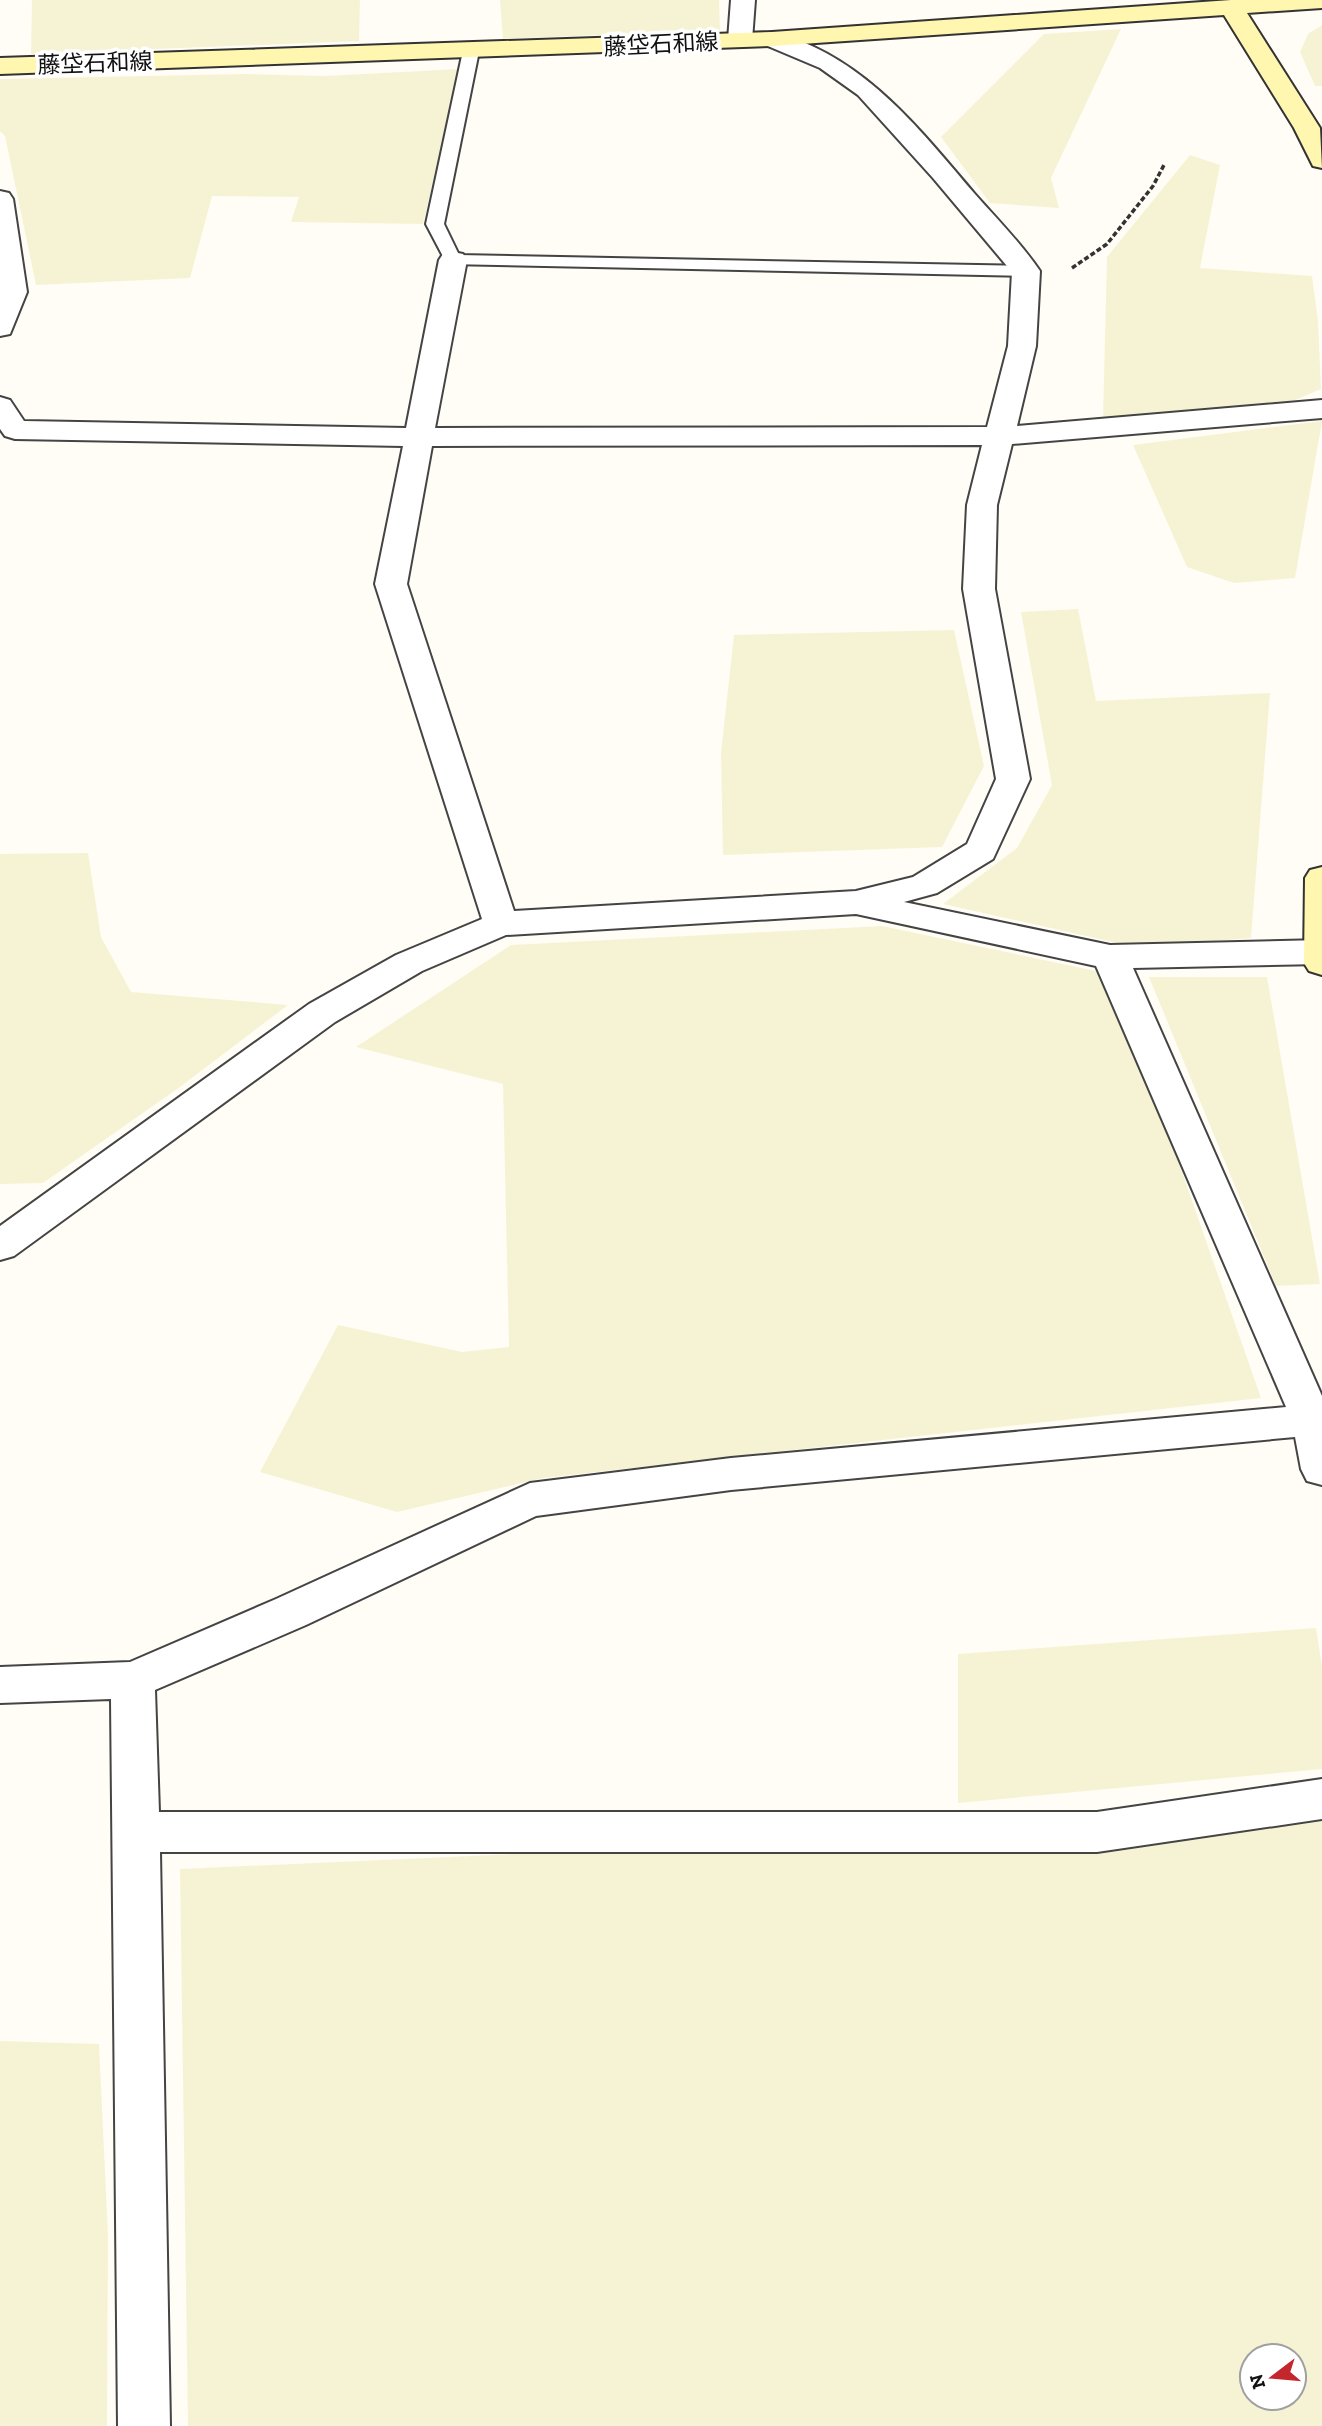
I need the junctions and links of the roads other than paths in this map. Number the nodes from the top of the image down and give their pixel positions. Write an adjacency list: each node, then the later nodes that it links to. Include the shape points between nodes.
1 (743, 0): 5 (street)
2 (1322, 1): 3 (main road, 藤垈石和線)
3 (1232, 9): 4 (main road, 藤垈石和線); 8 (main road)
4 (772, 38): 5 (main road, 藤垈石和線); 11 (street, via 829,63 867,90)
5 (740, 40): 6 (main road, 藤垈石和線)
6 (471, 51): 7 (main road, 藤垈石和線); 10 (lane, via 435,225)
7 (0, 66)
8 (1322, 160)
9 (0, 199): 12 (street, via 13,292)
10 (453, 260): 11 (lane); 16 (street)
11 (1026, 271): 15 (street, via 1022,345)
12 (0, 328)
13 (0, 406): 16 (street, via 15,430)
14 (1322, 410): 15 (street)
15 (1001, 436): 16 (street); 18 (street, via 982,505 979,589 1013,779 981,851 925,885)
16 (418, 437): 19 (street, via 391,584)
17 (1322, 878): 20 (main road)
18 (856, 903): 19 (street); 21 (street)
19 (502, 924): 23 (street, via 409,963 322,1013)
20 (1321, 956): 21 (street)
21 (1110, 957): 25 (street)
22 (0, 1213): 23 (street)
23 (46, 1213): 24 (street)
24 (0, 1246)
25 (1312, 1420): 26 (street); 27 (street, via 731,1474 530,1500 291,1612)
26 (1322, 1469)
27 (132, 1680): 28 (street); 30 (street)
28 (0, 1685)
29 (1322, 1799): 30 (street, via 1097,1832)
30 (137, 1832): 31 (street)
31 (144, 2426)

